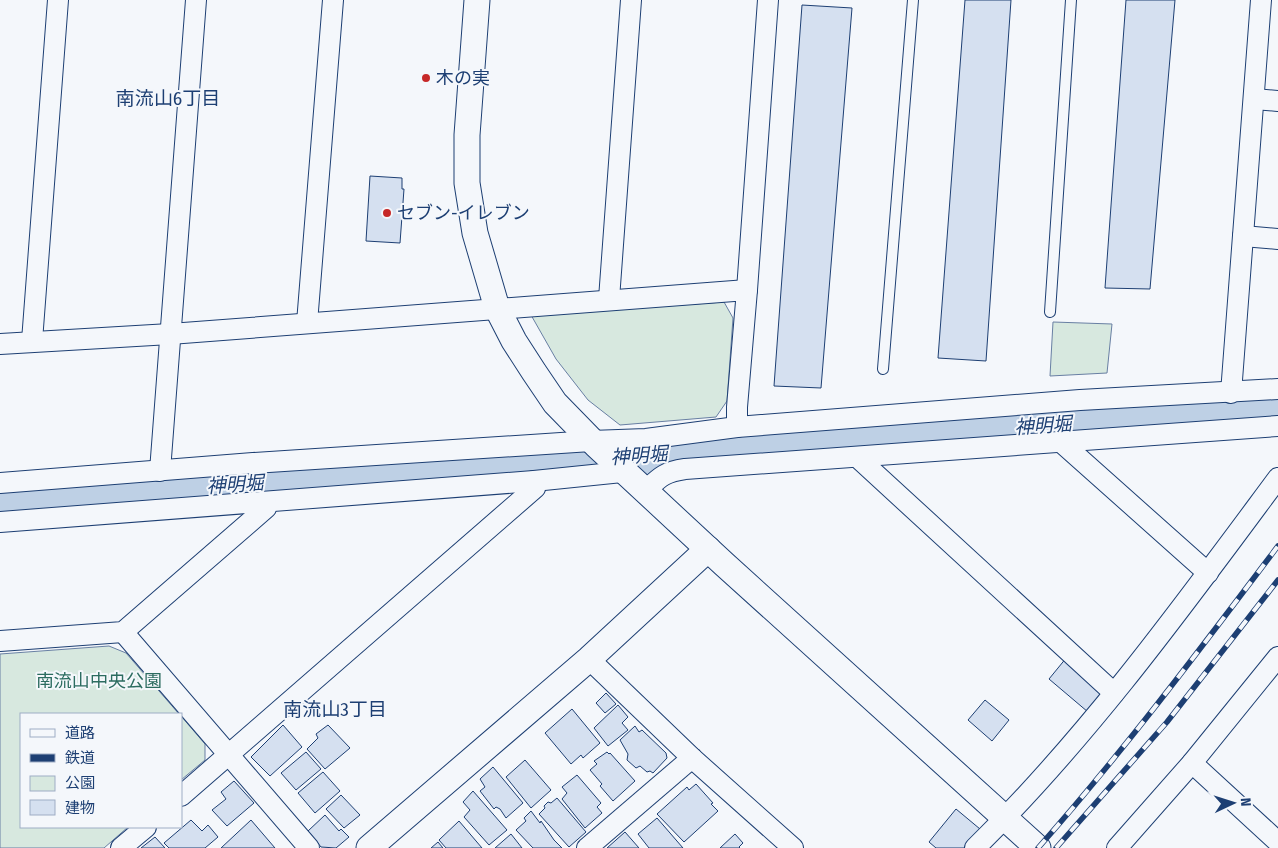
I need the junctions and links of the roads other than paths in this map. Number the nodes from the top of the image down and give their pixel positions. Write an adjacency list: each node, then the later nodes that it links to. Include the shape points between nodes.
1 (58, 0): 20 (street)
2 (196, 0): 19 (street)
3 (333, 0): 18 (street)
4 (477, 0): 16 (street, via 467,135 467,183 475,233)
5 (631, 0): 15 (street)
6 (768, 0): 14 (street)
7 (913, 0): 22 (lane)
8 (1071, 0): 17 (lane)
9 (1261, 0): 10 (street)
10 (1254, 99): 11 (street); 12 (street)
11 (1278, 101)
12 (1243, 236): 13 (street); 24 (street)
13 (1278, 239)
14 (746, 290): 15 (street); 26 (street)
15 (609, 299): 16 (street)
16 (497, 308): 18 (street); 28 (street, via 555,404)
17 (1050, 312)
18 (307, 322): 19 (street)
19 (170, 334): 20 (street); 31 (street)
20 (32, 342): 21 (street)
21 (0, 344)
22 (883, 369)
23 (1278, 388): 24 (street)
24 (1231, 393): 26 (street, via 1080,400)
25 (1278, 426): 27 (street)
26 (737, 427): 28 (street)
27 (1062, 442): 29 (street); 39 (street)
28 (594, 443): 30 (street); 31 (street)
29 (857, 457): 35 (street, via 670,472); 44 (street)
30 (622, 469): 33 (street, via 622,472); 35 (street)
31 (160, 471): 34 (street)
32 (1278, 478): 39 (street)
33 (534, 481): 36 (street); 45 (street, via 535,488)
34 (0, 483)
35 (645, 491): 38 (street)
36 (266, 502): 37 (street); 40 (street, via 266,508)
37 (0, 522)
38 (708, 549): 43 (street); 49 (street)
39 (1208, 573): 44 (street)
40 (123, 632): 41 (street); 45 (street)
41 (0, 641)
42 (1278, 657): 47 (street)
43 (588, 659): 46 (street); 54 (street)
44 (1114, 693): 49 (street)
45 (230, 754): 48 (street); 53 (street)
46 (692, 758): 55 (street); 56 (street)
47 (1192, 763): 51 (street); 59 (street)
48 (182, 795)
49 (1004, 819): 57 (street); 58 (street)
50 (145, 828): 52 (street)
51 (1278, 842)
52 (121, 848)
53 (309, 848)
54 (369, 848)
55 (587, 848)
56 (792, 848)
57 (975, 848)
58 (1038, 848)
59 (1117, 848)

